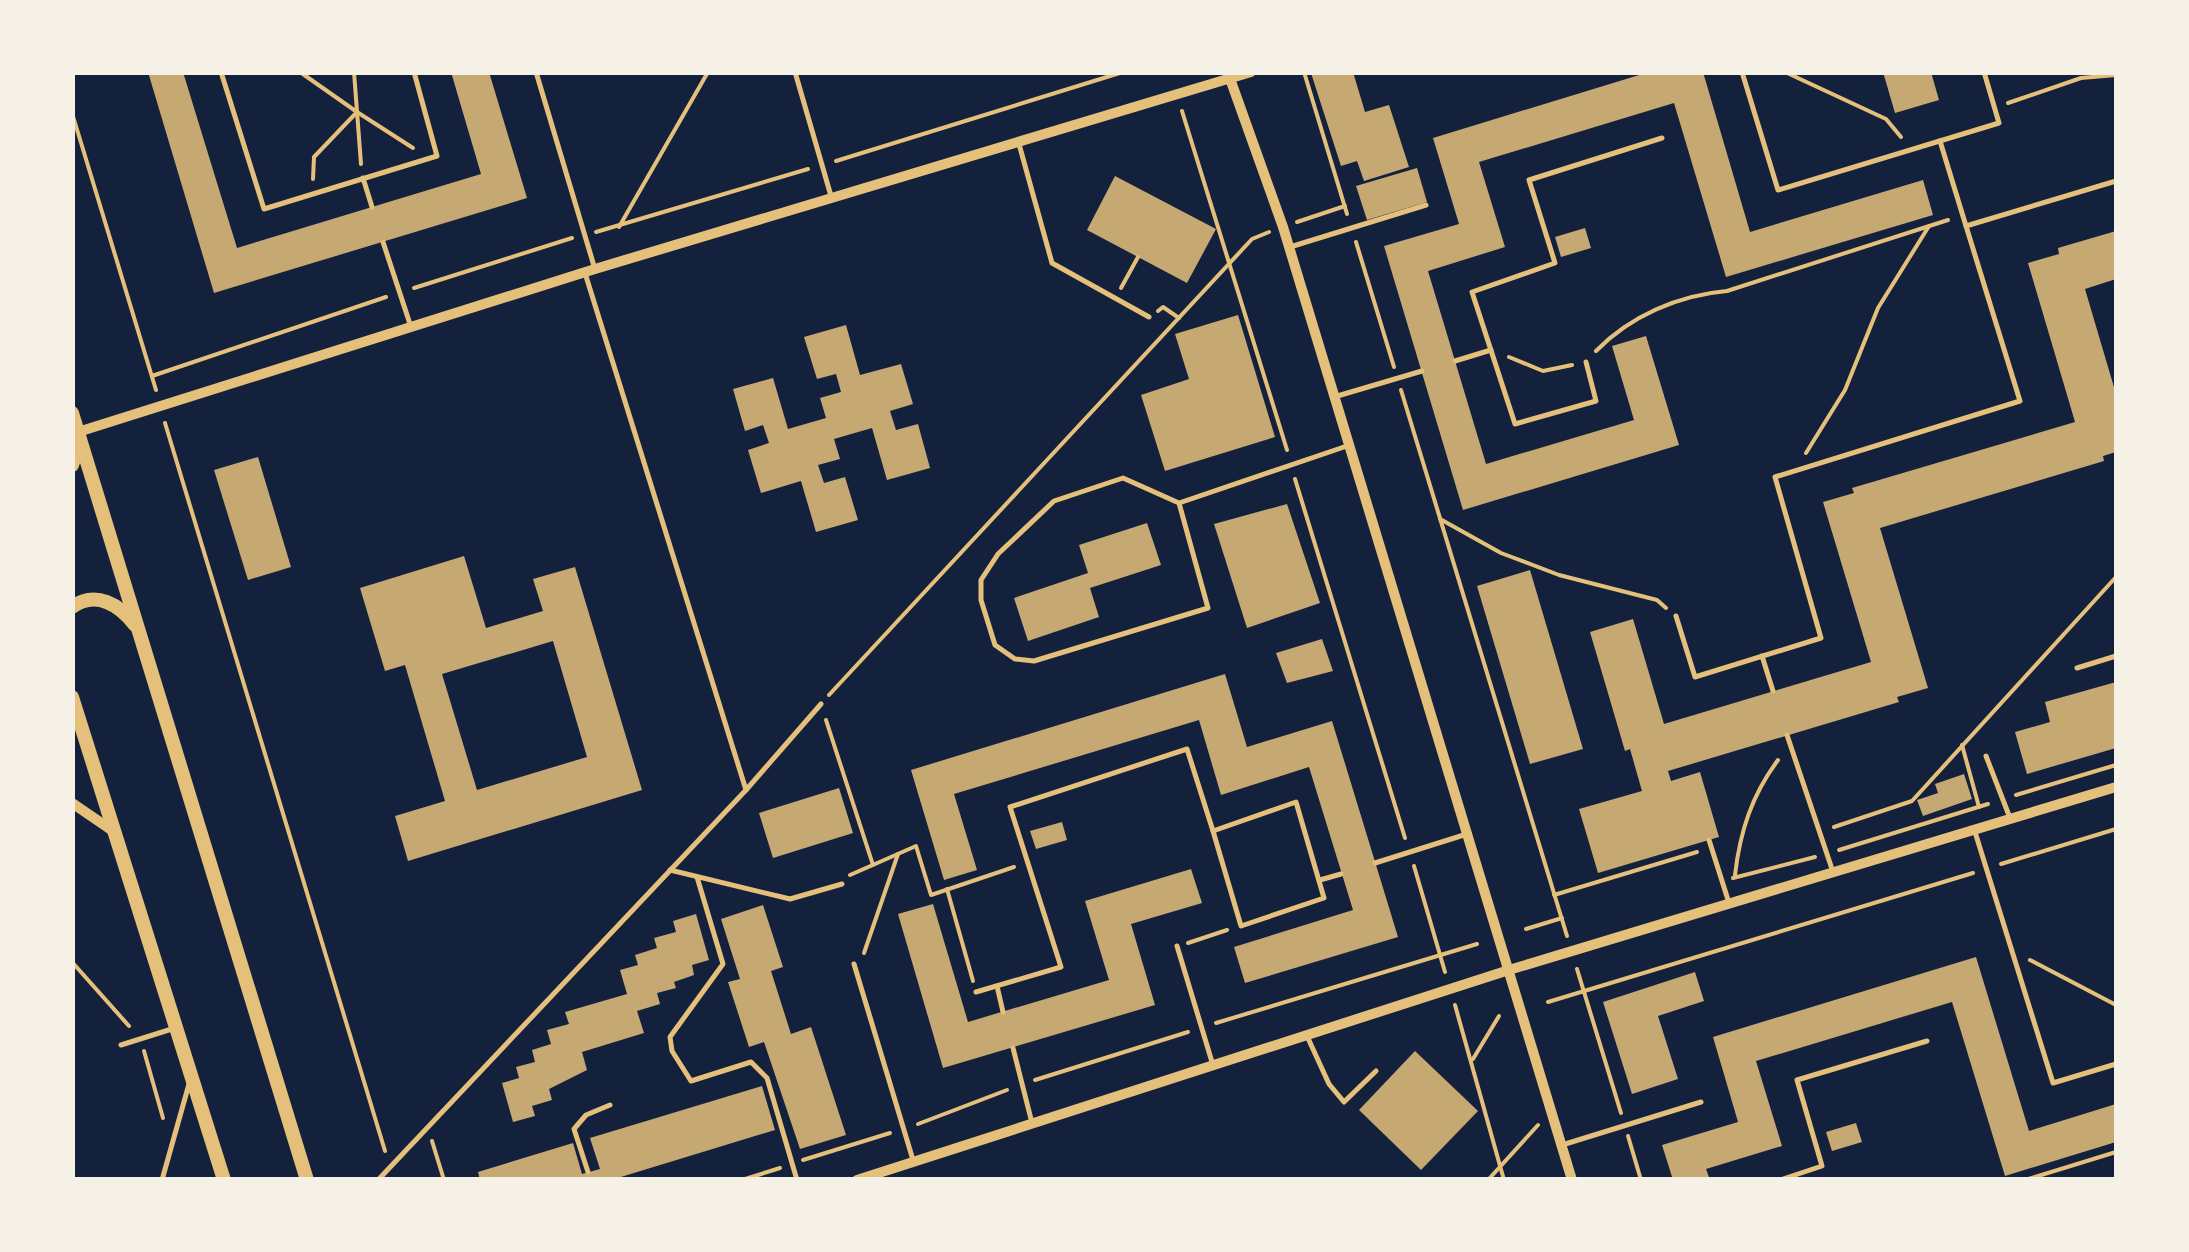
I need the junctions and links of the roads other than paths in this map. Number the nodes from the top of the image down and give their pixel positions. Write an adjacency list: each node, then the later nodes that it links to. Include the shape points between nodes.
1 (220, 72): 12 (lane, via 264,209)
2 (414, 72): 12 (lane, via 436,156)
3 (536, 72): 20 (lane)
4 (795, 72): 14 (lane)
5 (1251, 72): 8 (street)
6 (1742, 72): 10 (lane, via 1778,190)
7 (1984, 72): 10 (lane, via 1998,122)
8 (1229, 76): 11 (street); 19 (street)
9 (1662, 138): 23 (lane, via 1529,180 1555,263 1472,292)
10 (1940, 140): 17 (lane)
11 (1018, 142): 14 (street); 21 (lane, via 1052,263)
12 (363, 178): 16 (lane)
13 (2116, 181): 17 (lane)
14 (832, 199): 20 (street)
15 (1426, 206): 19 (lane)
16 (372, 207)
17 (1966, 226): 36 (lane, via 2020,401 1775,476 1821,638)
18 (383, 242): 22 (lane)
19 (1288, 247): 27 (street)
20 (590, 271): 22 (street); 45 (lane)
21 (1148, 316)
22 (411, 326): 29 (street)
23 (1491, 350): 24 (lane); 25 (lane, via 1515,424 1596,401)
24 (1455, 361)
25 (1586, 362)
26 (1422, 371): 27 (lane)
27 (1332, 398): 30 (street)
28 (72, 414): 29 (main road)
29 (79, 436): 31 (main road); 35 (main road)
30 (1348, 446): 32 (lane); 51 (street)
31 (72, 465)
32 (1179, 503): 32 (lane, via 1123,478 1054,501 998,554 982,580 995,645 1015,660 1034,661 1208,608)
33 (72, 607): 35 (main road, via 110,602)
34 (1676, 616): 36 (lane, via 1695,676)
35 (139, 630): 84 (main road)
36 (1762, 656): 39 (lane)
37 (2116, 656): 38 (lane)
38 (2078, 668)
39 (1773, 691)
40 (72, 697): 50 (main road)
41 (820, 704): 45 (lane)
42 (1788, 736): 55 (lane)
43 (1986, 756): 47 (lane)
44 (2116, 787): 47 (street)
45 (746, 790): 54 (lane)
46 (72, 803): 50 (street)
47 (2010, 818): 48 (street)
48 (1974, 829): 55 (street); 73 (lane, via 2054,1083)
49 (1213, 831): 58 (lane, via 1296,802); 58 (lane, via 1241,926 1324,898); 64 (lane, via 1187,750 1010,807 1061,967)
50 (116, 833): 67 (main road)
51 (1467, 834): 53 (lane); 63 (street)
52 (1710, 844): 60 (lane)
53 (1375, 863)
54 (670, 870): 57 (lane); 85 (lane)
55 (1833, 872): 60 (street)
56 (1342, 874): 58 (lane)
57 (696, 877): 59 (lane, via 790,899); 86 (lane, via 722,964 670,1037 672,1051 692,1080 751,1062 767,1078)
58 (1320, 880)
59 (842, 884)
60 (1729, 903): 63 (street)
61 (1177, 946): 72 (lane)
62 (854, 964): 80 (lane)
63 (1509, 970): 68 (street); 79 (street)
64 (996, 986): 65 (lane); 66 (lane)
65 (976, 992)
66 (1003, 1012)
67 (174, 1028): 70 (lane); 75 (main road)
68 (1306, 1033): 72 (street); 74 (lane, via 1344,1102)
69 (1928, 1041): 89 (lane, via 1797,1080 1822,1166)
70 (121, 1045)
71 (1012, 1048): 78 (lane)
72 (1212, 1062): 78 (street)
73 (2116, 1064)
74 (1376, 1071)
75 (191, 1076): 82 (lane); 83 (main road)
76 (1702, 1102): 79 (lane)
77 (610, 1105): 81 (lane, via 574,1129)
78 (1033, 1126): 80 (street)
79 (1562, 1145): 88 (street)
80 (914, 1162): 87 (street)
81 (588, 1172)
82 (162, 1180)
83 (224, 1180)
84 (307, 1180)
85 (378, 1180)
86 (797, 1180)
87 (857, 1180)
88 (1572, 1180)
89 (1780, 1180)

